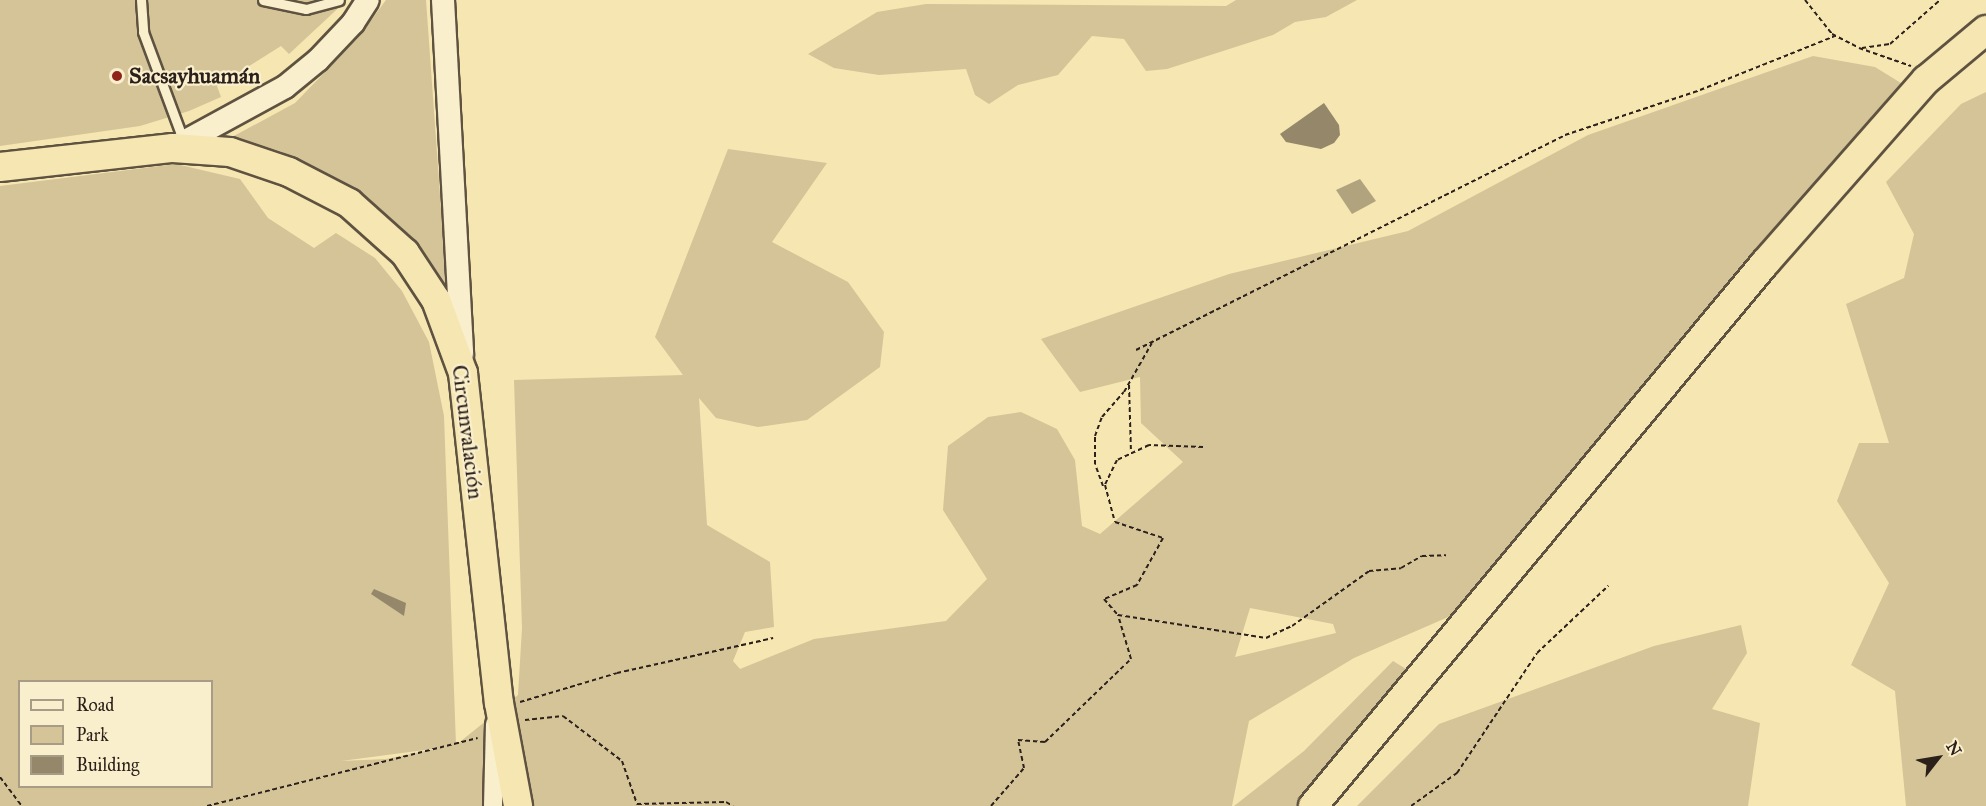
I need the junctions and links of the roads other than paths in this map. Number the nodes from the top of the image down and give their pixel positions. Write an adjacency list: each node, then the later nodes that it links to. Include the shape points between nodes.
1 (141, 0): 7 (lane, via 143,32)
2 (263, 0): 3 (lane, via 306,9)
3 (339, 0)
4 (368, 0): 7 (street, via 353,23 318,60 285,87)
5 (443, 0): 9 (street)
6 (1986, 30): 13 (highway, via 1926,80 1764,263)
7 (178, 145): 8 (highway, Circunvalación); 9 (highway, Circunvalación, via 260,160 323,188 371,220 405,253 427,284 456,345)
8 (0, 167)
9 (463, 373): 10 (highway, Circunvalación)
10 (509, 703): 11 (street, via 493,732); 12 (highway, Circunvalación)
11 (493, 806)
12 (518, 806)
13 (1313, 806)

